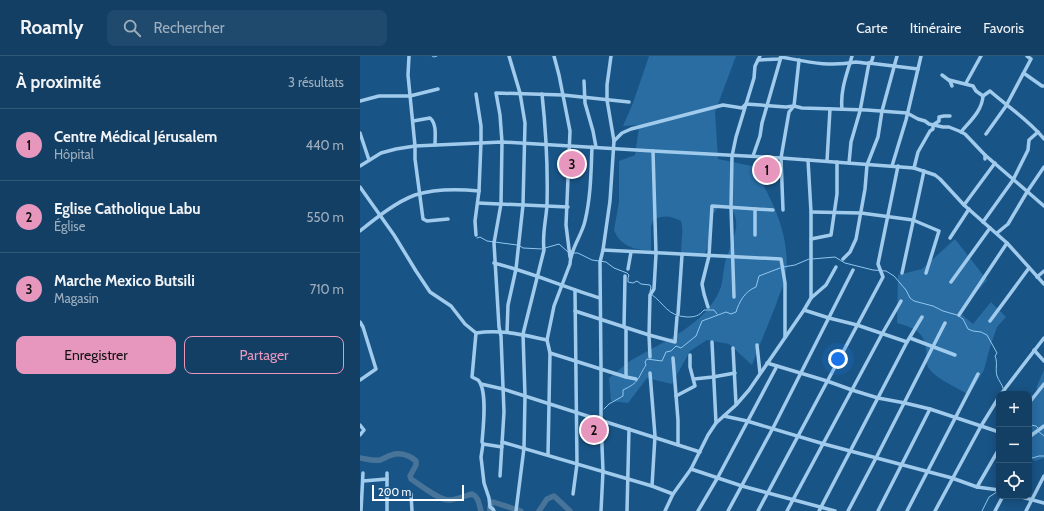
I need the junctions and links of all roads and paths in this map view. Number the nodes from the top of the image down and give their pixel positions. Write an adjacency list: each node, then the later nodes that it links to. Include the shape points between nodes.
1 (409, 56): 30 (street)
2 (509, 56): 26 (street)
3 (554, 56): 29 (street)
4 (611, 56): 33 (street)
5 (852, 56): 14 (street)
6 (873, 56): 15 (street)
7 (897, 56): 16 (street)
8 (921, 56): 17 (street)
9 (981, 56): 22 (street)
10 (1027, 56): 18 (street, via 1031,59)
11 (781, 57): 12 (street); 13 (street); 37 (street)
12 (759, 58): 36 (street)
13 (799, 60): 14 (street, via 820,65); 38 (street)
14 (850, 63): 15 (street); 41 (street, via 842,90)
15 (869, 63): 16 (street); 42 (street)
16 (894, 66): 17 (street); 43 (street)
17 (918, 69): 44 (street)
18 (1022, 74): 24 (street); 39 (street)
19 (942, 75): 20 (street)
20 (949, 80): 22 (street); 23 (street)
21 (584, 81): 32 (street)
22 (966, 83): 31 (street)
23 (952, 86)
24 (1044, 86)
25 (438, 89): 30 (street)
26 (520, 93): 28 (street); 55 (street, via 496,93); 57 (street, via 525,123)
27 (476, 94): 54 (street)
28 (542, 94): 29 (street); 58 (street)
29 (563, 95): 32 (street); 60 (street, via 570,131)
30 (410, 96): 34 (street, via 379,96); 46 (street)
31 (982, 96): 39 (street, via 990,91); 48 (street, via 979,110)
32 (585, 97): 33 (street); 61 (street)
33 (607, 100): 35 (street); 53 (street)
34 (360, 101)
35 (629, 102)
36 (746, 104): 37 (street); 53 (street, via 742,108 723,105 638,127 622,133); 64 (street)
37 (768, 105): 38 (street); 65 (street)
38 (794, 106): 40 (street); 66 (street, via 789,112)
39 (1006, 106): 49 (street); 51 (street)
40 (830, 109): 41 (street); 69 (street)
41 (842, 109): 42 (street)
42 (860, 110): 43 (street); 71 (street, via 851,142)
43 (882, 111): 44 (street); 73 (street, via 878,137)
44 (907, 113): 47 (street); 75 (street)
45 (950, 116): 47 (street, via 939,118)
46 (413, 121): 56 (street, via 430,118 433,121); 59 (street)
47 (934, 125): 48 (street); 78 (street, via 918,152)
48 (961, 132): 72 (street, via 985,157)
49 (1038, 132): 52 (street); 80 (street, via 1029,140 1028,150)
50 (360, 133): 67 (street)
51 (986, 134)
52 (1044, 139)
53 (614, 141): 62 (street)
54 (481, 142): 55 (street); 56 (street); 82 (street)
55 (502, 142): 57 (street); 86 (street)
56 (435, 144): 59 (street)
57 (524, 144): 58 (street); 87 (street)
58 (547, 145): 60 (street); 89 (street)
59 (416, 146): 67 (street, via 381,153); 84 (street)
60 (570, 146): 61 (street); 91 (street)
61 (594, 147): 62 (street); 118 (street, via 590,198 585,222)
62 (613, 149): 63 (street); 113 (street, via 610,201)
63 (654, 151): 64 (street); 115 (street)
64 (732, 156): 65 (street); 92 (street)
65 (753, 156): 66 (street)
66 (781, 158): 68 (street); 96 (street)
67 (369, 160): 74 (street)
68 (808, 160): 69 (street); 97 (street)
69 (827, 161): 70 (street)
70 (837, 162): 71 (street); 98 (street)
71 (849, 163): 73 (street)
72 (995, 163): 80 (street); 88 (street)
73 (867, 165): 75 (street); 99 (street)
74 (360, 166)
75 (892, 166): 76 (street)
76 (898, 166): 78 (street); 101 (street)
77 (1044, 167): 83 (street)
78 (914, 168): 79 (street)
79 (924, 171): 88 (street, via 940,179); 103 (street)
80 (1013, 180): 83 (street); 104 (street)
81 (360, 187): 100 (street)
82 (479, 191): 84 (street, via 454,189); 85 (street)
83 (1026, 192): 90 (street); 107 (street, via 1008,224)
84 (419, 194): 100 (street, via 407,198); 102 (street, via 424,220)
85 (478, 203): 86 (street); 108 (street)
86 (501, 204): 87 (street); 121 (street, via 494,242)
87 (523, 205): 89 (street); 124 (street)
88 (964, 205): 94 (street)
89 (547, 206): 91 (street); 132 (street, via 544,249)
90 (1044, 206)
91 (568, 207): 118 (street, via 566,225)
92 (731, 207): 93 (street); 117 (street, via 712,206); 119 (street)
93 (755, 209): 95 (street); 109 (street)
94 (969, 209): 104 (street); 110 (street)
95 (772, 210)
96 (783, 210)
97 (810, 212): 98 (street); 111 (street)
98 (834, 212): 99 (street); 111 (street, via 831,236)
99 (861, 213): 101 (street); 120 (street, via 856,239 850,252)
100 (380, 215): 106 (street); 154 (street, via 430,292 451,306 465,324)
101 (887, 216): 103 (street); 151 (street, via 878,264 883,277)
102 (448, 219)
103 (913, 220): 128 (street); 129 (street, via 939,231)
104 (983, 222): 105 (street)
105 (990, 228): 107 (street); 133 (street)
106 (360, 231)
107 (997, 233): 112 (street)
108 (476, 235)
109 (755, 235)
110 (950, 238)
111 (811, 239): 139 (street)
112 (1007, 243): 123 (street); 144 (street)
113 (603, 250): 114 (street); 138 (street, via 600,261)
114 (631, 252): 115 (street); 125 (street)
115 (656, 254): 116 (street); 158 (street)
116 (682, 255): 117 (street); 158 (street, via 675,342)
117 (709, 256): 119 (street); 141 (street, via 702,284)
118 (570, 257): 135 (street, via 570,264)
119 (732, 257): 137 (street); 159 (street, via 781,259 785,283)
120 (843, 258)
121 (494, 263): 124 (street); 153 (street)
122 (836, 267): 139 (street, via 826,285)
123 (1029, 268): 131 (street); 148 (street)
124 (516, 269): 132 (street); 155 (street, via 508,305)
125 (628, 269)
126 (853, 270): 146 (street)
127 (1044, 272): 131 (street)
128 (902, 273)
129 (926, 273)
130 (625, 276): 152 (street)
131 (1037, 276): 134 (street)
132 (538, 277): 135 (street); 156 (street)
133 (951, 282)
134 (1044, 284)
135 (560, 286): 136 (street); 162 (street)
136 (574, 290): 138 (street); 143 (street)
137 (734, 297)
138 (600, 298): 147 (street)
139 (811, 298): 142 (street)
140 (901, 301): 157 (street)
141 (708, 307)
142 (804, 310): 146 (street); 159 (street)
143 (575, 311): 147 (street); 174 (street)
144 (959, 315)
145 (922, 317): 160 (street)
146 (829, 318): 151 (street); 182 (street)
147 (600, 320): 152 (street); 178 (street)
148 (990, 321)
149 (360, 322): 188 (street, via 376,369)
150 (945, 323): 166 (street)
151 (857, 325): 157 (street); 189 (street)
152 (625, 328): 158 (street); 184 (street)
153 (500, 331): 154 (street); 155 (street); 192 (street)
154 (476, 332): 190 (street, via 472,377)
155 (507, 332): 156 (street)
156 (523, 334): 162 (street); 195 (street)
157 (882, 334): 164 (street); 193 (street)
158 (649, 335): 172 (street)
159 (785, 338): 176 (street)
160 (910, 338): 164 (street); 166 (street)
161 (1044, 338): 168 (street)
162 (547, 340): 169 (street)
163 (712, 342): 185 (street)
164 (907, 342): 197 (street)
165 (757, 345): 181 (street)
166 (932, 346): 171 (street); 199 (street)
167 (733, 348): 180 (street)
168 (1034, 350): 175 (street); 194 (street)
169 (550, 353): 174 (street); 201 (street)
170 (690, 355): 187 (street)
171 (955, 355)
172 (650, 357)
173 (673, 358): 196 (street)
174 (575, 361): 178 (street); 204 (street)
175 (1044, 361)
176 (767, 363): 177 (street); 181 (street)
177 (777, 366): 182 (street); 208 (street)
178 (602, 369): 184 (street); 207 (street)
179 (650, 373): 218 (street)
180 (735, 373): 185 (street); 202 (street)
181 (760, 373): 202 (street)
182 (801, 373): 189 (street); 213 (street)
183 (978, 374): 206 (street)
184 (626, 377): 186 (street)
185 (714, 377): 187 (street); 209 (street)
186 (636, 379)
187 (694, 379): 196 (street, via 696,386)
188 (360, 380)
189 (827, 381): 193 (street); 219 (street)
190 (481, 384): 192 (street); 221 (street, via 484,402)
191 (1044, 384): 198 (street)
192 (503, 389): 195 (street); 220 (street)
193 (852, 390): 197 (street); 222 (street)
194 (1003, 391)
195 (525, 396): 201 (street); 225 (street)
196 (676, 396): 223 (street)
197 (878, 398): 199 (street); 227 (street)
198 (1032, 399)
199 (905, 402): 203 (street); 230 (street)
200 (996, 402): 211 (street)
201 (550, 404): 204 (street); 229 (street)
202 (736, 405): 205 (street)
203 (930, 409): 206 (street); 232 (street)
204 (576, 412): 207 (street); 231 (street)
205 (724, 416): 208 (street); 209 (street)
206 (956, 417): 211 (street); 235 (street)
207 (601, 420): 214 (street); 234 (street)
208 (747, 421): 213 (street); 240 (street)
209 (716, 423): 226 (street)
210 (360, 425): 216 (street, via 364,430)
211 (981, 426): 215 (street); 241 (street)
212 (1044, 426): 217 (street)
213 (773, 428): 219 (street); 246 (street)
214 (629, 429): 218 (street); 243 (street)
215 (996, 431)
216 (360, 435)
217 (1032, 435)
218 (655, 436): 223 (street); 245 (street)
219 (799, 437): 222 (street); 249 (street)
220 (502, 442): 224 (street); 225 (street)
221 (483, 444): 224 (street); 263 (street, via 481,457 484,483 490,507)
222 (824, 444): 227 (street); 255 (street)
223 (678, 445): 226 (street)
224 (502, 447): 238 (street)
225 (524, 448): 229 (street); 258 (street)
226 (700, 452): 233 (street)
227 (850, 452): 230 (street); 259 (street)
228 (996, 454): 247 (street)
229 (548, 455): 231 (street)
230 (876, 458): 232 (street); 272 (street)
231 (576, 464): 234 (street); 251 (street)
232 (901, 465): 235 (street); 273 (street)
233 (691, 468): 240 (street); 252 (street)
234 (602, 471): 243 (street); 264 (street)
235 (927, 472): 241 (street); 274 (street)
236 (363, 473): 244 (street)
237 (387, 473): 242 (street)
238 (500, 476)
239 (1044, 476): 256 (street)
240 (718, 478): 246 (street); 267 (street)
241 (952, 478): 247 (street); 275 (street)
242 (387, 479): 244 (street); 261 (street)
243 (628, 479): 245 (street); 265 (street)
244 (363, 481): 260 (street)
245 (652, 486): 252 (street)
246 (742, 486): 249 (street); 268 (street)
247 (977, 487): 248 (street)
248 (996, 490)
249 (768, 493): 255 (street); 269 (street)
250 (412, 494): 262 (street)
251 (574, 494)
252 (673, 494): 266 (street)
253 (1002, 499): 276 (street)
254 (1028, 499): 256 (street)
255 (793, 500): 259 (street); 270 (street)
256 (1032, 500): 257 (street); 277 (street)
257 (1044, 503)
258 (517, 509)
259 (820, 509): 271 (street)
260 (362, 511)
261 (387, 511)
262 (412, 511)
263 (494, 511)
264 (600, 511)
265 (627, 511)
266 (665, 511)
267 (698, 511)
268 (728, 511)
269 (758, 511)
270 (787, 511)
271 (835, 511)
272 (848, 511)
273 (878, 511)
274 (907, 511)
275 (935, 511)
276 (996, 511)
277 (1026, 511)

